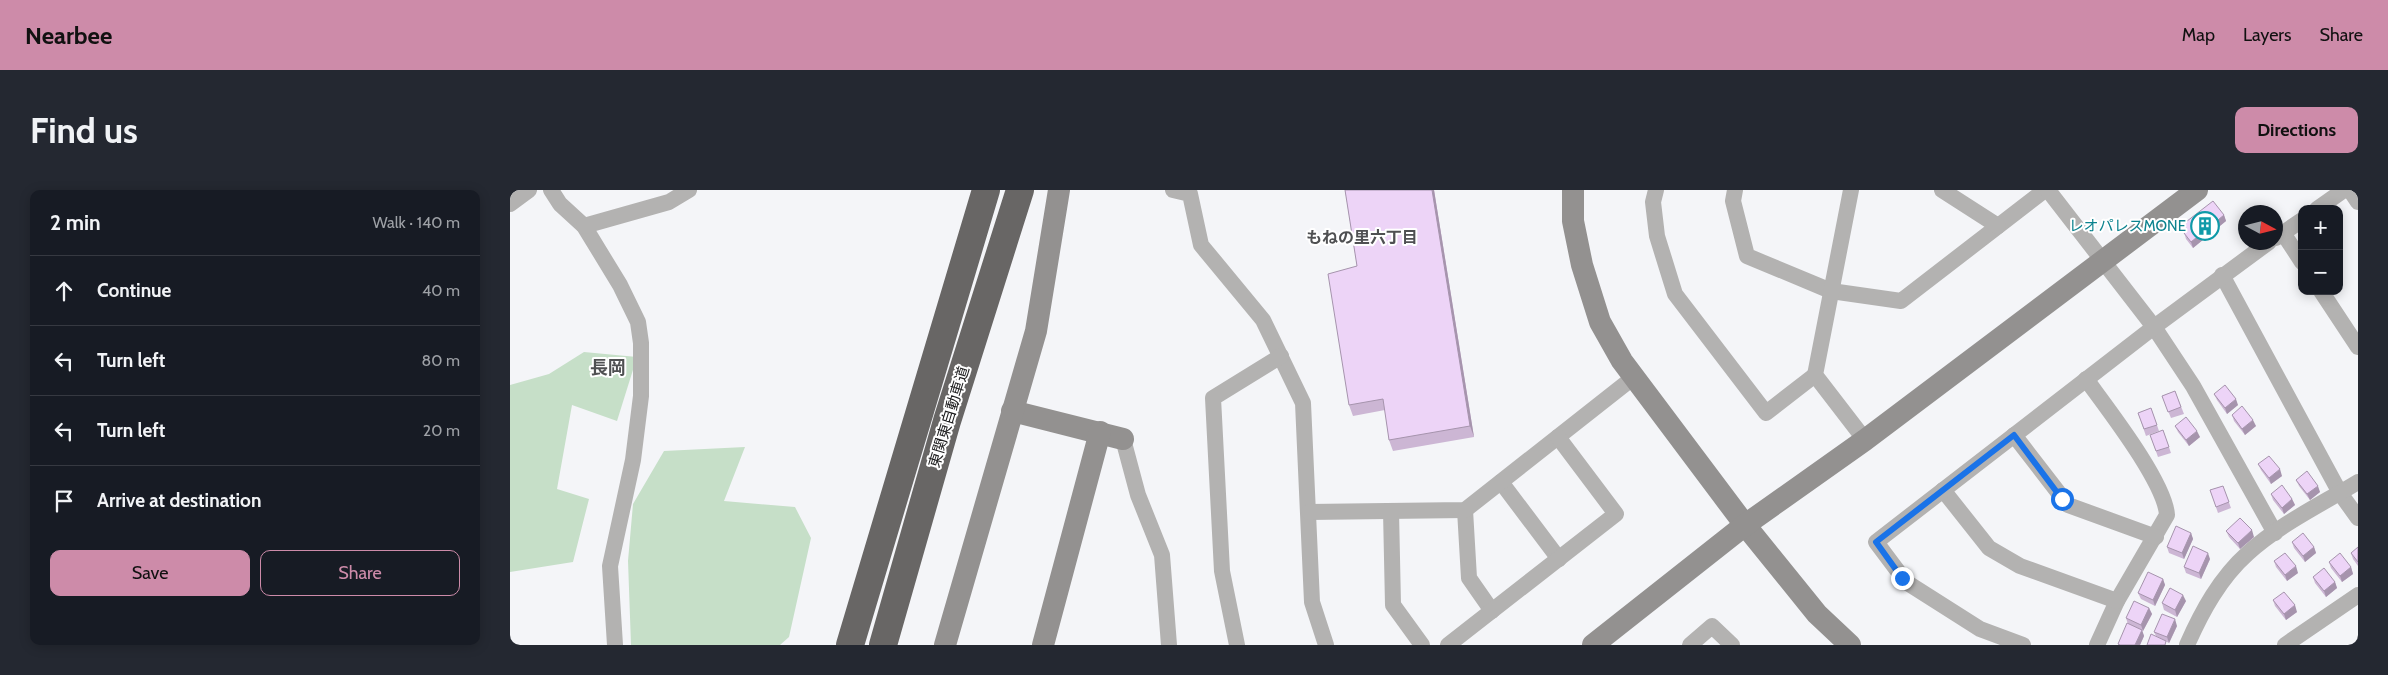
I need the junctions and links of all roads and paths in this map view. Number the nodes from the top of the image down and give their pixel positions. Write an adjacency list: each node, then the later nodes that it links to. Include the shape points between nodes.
1 (529, 190): 18 (street)
2 (551, 190): 21 (street, via 560,204)
3 (689, 190): 21 (street, via 669,202)
4 (986, 190): 59 (highway, 東関東自動車道)
5 (1020, 190): 60 (highway, 東関東自動車道, via 947,421)
6 (1059, 190): 37 (street, via 1036,332)
7 (1173, 190): 33 (street, via 1190,194 1201,245 1263,320)
8 (1573, 190): 35 (street, via 1573,221 1584,273 1600,322)
9 (1656, 190): 34 (street, via 1653,202 1657,236 1675,294 1766,413)
10 (1735, 190): 29 (street, via 1733,201 1747,256)
11 (1851, 190): 29 (street)
12 (1942, 190): 22 (street)
13 (2046, 190): 22 (street); 27 (street)
14 (2197, 190): 27 (street)
15 (2344, 190): 19 (street)
16 (2350, 190): 17 (street)
17 (2358, 202)
18 (510, 204)
19 (2323, 205)
20 (2298, 223): 23 (street)
21 (584, 226): 58 (street, via 633,309 641,343 641,396 632,460 610,566)
22 (1998, 226): 29 (street, via 1901,301)
23 (2283, 233)
24 (2283, 244): 26 (street)
25 (2258, 250): 28 (street)
26 (2298, 258)
27 (2104, 260): 31 (street); 42 (street)
28 (2222, 275): 31 (street); 46 (street)
29 (1830, 291): 34 (street)
30 (2324, 295): 32 (street)
31 (2154, 327): 36 (street); 52 (street, via 2193,386)
32 (2358, 347)
33 (1281, 356): 49 (street, via 1303,403); 64 (street, via 1213,398 1222,571)
34 (1815, 375): 42 (street)
35 (1634, 377): 40 (street); 51 (street)
36 (2086, 379): 39 (street); 53 (street, via 2133,444 2167,508 2168,515)
37 (1012, 410): 38 (street); 61 (street)
38 (1100, 432): 41 (street); 62 (street)
39 (2014, 435): 45 (street); 53 (street, via 2068,505)
40 (1558, 437): 43 (street); 54 (street, via 1616,514)
41 (1124, 439): 63 (street, via 1138,495 1162,555)
42 (1865, 440): 51 (street)
43 (1501, 482): 47 (street); 54 (street)
44 (2358, 482): 46 (street)
45 (1943, 490): 56 (street, via 1989,548 2020,566); 72 (street, via 1876,542 1906,582 1980,629)
46 (2340, 493): 50 (street); 52 (street)
47 (1466, 510): 48 (street); 57 (street, via 1469,578)
48 (1391, 511): 49 (street); 66 (street, via 1393,605)
49 (1309, 512): 65 (street, via 1312,602)
50 (2358, 518)
51 (1745, 525): 68 (street); 71 (street, via 1817,614)
52 (2275, 533): 74 (street, via 2249,553 2214,592)
53 (2156, 537): 56 (street)
54 (1558, 559): 57 (street)
55 (2358, 595): 75 (street)
56 (2117, 601): 73 (street)
57 (1492, 611): 67 (street)
58 (615, 645)
59 (850, 645)
60 (883, 645)
61 (945, 645)
62 (1043, 645)
63 (1169, 645)
64 (1237, 645)
65 (1326, 645)
66 (1422, 645)
67 (1448, 645)
68 (1592, 645)
69 (1690, 645): 70 (street, via 1712,626)
70 (1732, 645)
71 (1850, 645)
72 (2023, 645)
73 (2097, 645)
74 (2186, 645)
75 (2285, 645)

